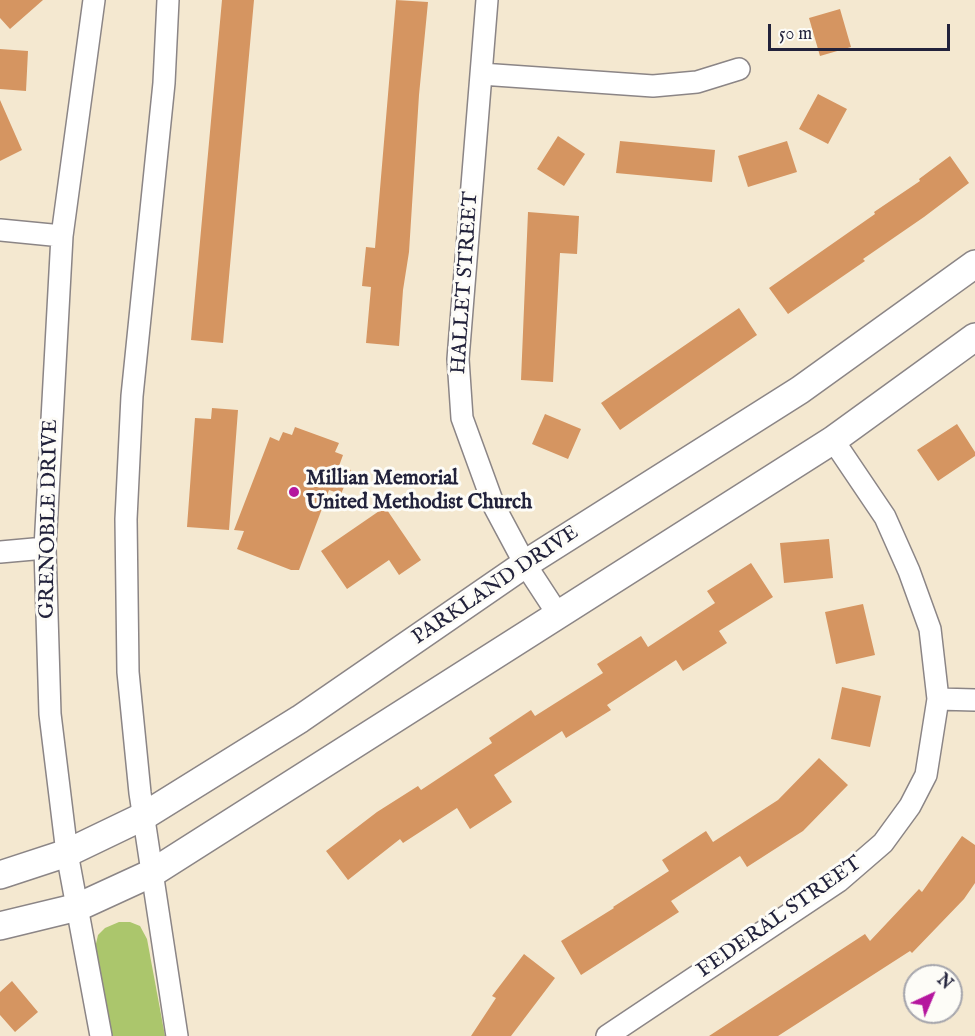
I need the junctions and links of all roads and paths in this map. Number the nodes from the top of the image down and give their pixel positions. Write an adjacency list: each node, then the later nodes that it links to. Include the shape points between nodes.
1 (94, 0): 7 (street, GRENOBLE DRIVE)
2 (168, 0): 17 (street, via 164,83 132,396 126,519 128,672)
3 (488, 0): 5 (street, HALLET STREET)
4 (739, 69): 5 (street, via 697,82 652,86)
5 (481, 74): 13 (street, HALLET STREET, via 458,359 462,418 494,506)
6 (0, 230): 7 (street)
7 (62, 236): 11 (street, GRENOBLE DRIVE)
8 (975, 264): 13 (street, PARKLAND DRIVE, via 800,390)
9 (975, 337): 10 (street)
10 (833, 440): 14 (street); 15 (street, FEDERAL STREET, via 885,517 909,571 930,629)
11 (45, 548): 12 (street); 18 (street, GRENOBLE DRIVE, via 50,714)
12 (0, 552)
13 (525, 564): 14 (street, HALLET STREET); 17 (street, PARKLAND DRIVE, via 300,719)
14 (559, 616): 19 (street)
15 (938, 699): 16 (street); 25 (street, FEDERAL STREET, via 926,775 910,807 883,843 840,881)
16 (975, 700)
17 (144, 816): 18 (street, PARKLAND DRIVE); 19 (street)
18 (68, 854): 20 (street, PARKLAND DRIVE); 21 (street, GRENOBLE DRIVE)
19 (153, 873): 21 (street); 24 (street)
20 (0, 875)
21 (78, 907): 22 (street); 23 (street, GRENOBLE DRIVE)
22 (0, 926)
23 (102, 1036)
24 (177, 1036)
25 (607, 1036)

